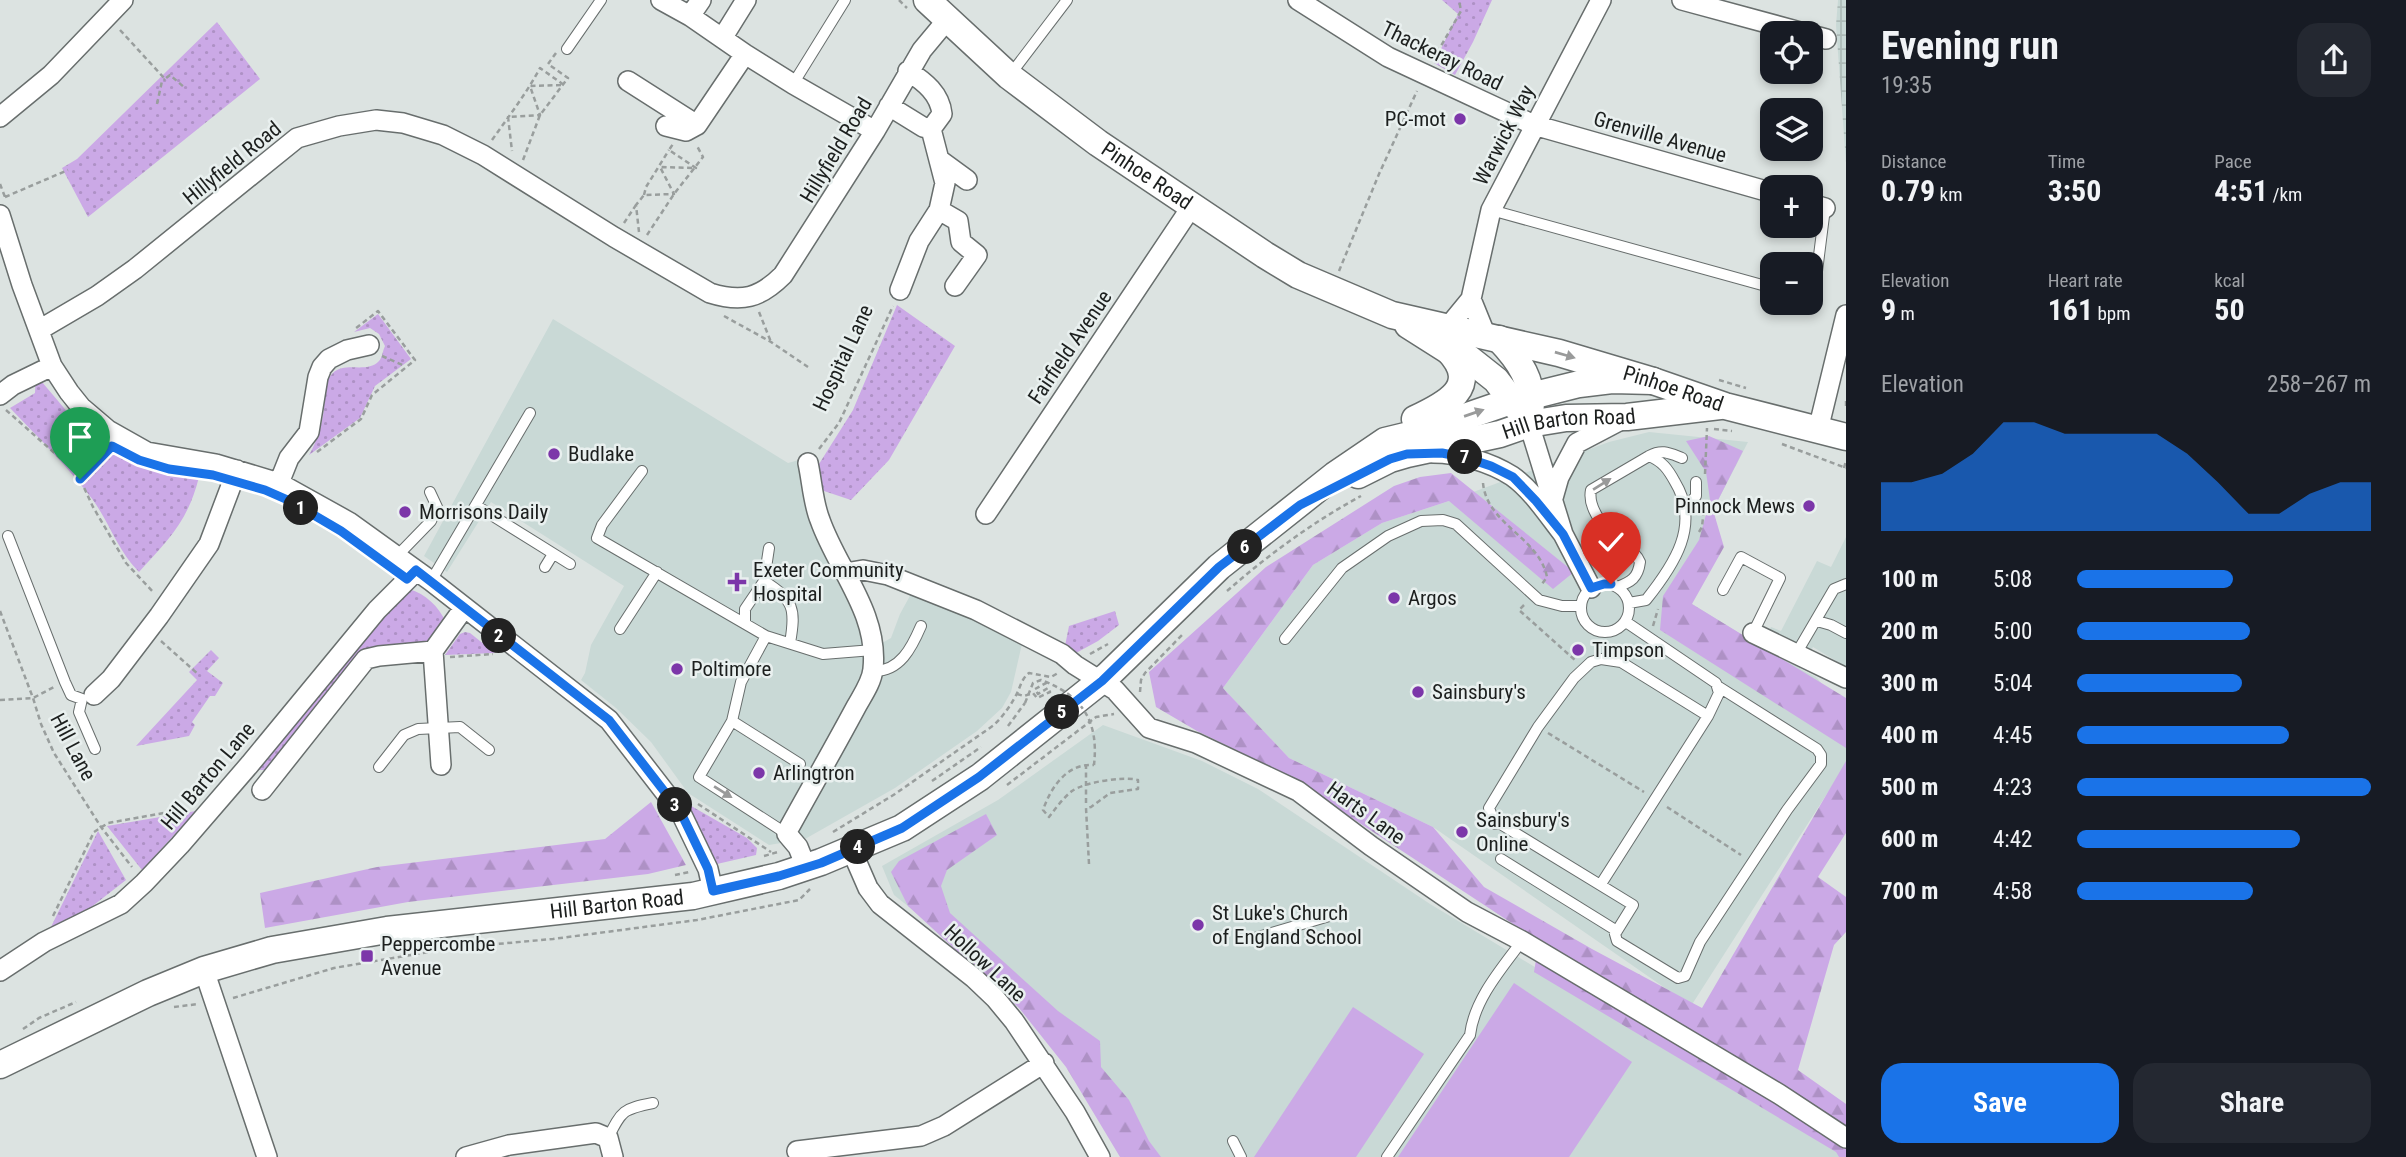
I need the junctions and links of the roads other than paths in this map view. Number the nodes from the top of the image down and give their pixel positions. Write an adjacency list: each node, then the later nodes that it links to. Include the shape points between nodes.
1 (124, 0): 22 (street, via 51,75)
2 (601, 0): 15 (lane)
3 (662, 0): 10 (street)
4 (746, 0): 14 (street)
5 (845, 0): 20 (lane)
6 (1067, 0): 18 (lane)
7 (1298, 0): 23 (street, Thackeray Road, via 1388,57)
8 (1601, 0): 23 (street, Warwick Way)
9 (1682, 0): 13 (street)
10 (696, 8): 14 (street)
11 (920, 8): 12 (main road, Pinhoe Road)
12 (947, 20): 17 (street, Hillyfield Road); 18 (main road, Pinhoe Road)
13 (1760, 21)
14 (723, 37): 16 (street)
15 (567, 49)
16 (745, 54): 19 (street, via 682,127); 20 (street)
17 (908, 71): 21 (street, Hillyfield Road); 24 (street, Hospital Lane, via 941,105 942,114)
18 (1009, 76): 30 (main road, Pinhoe Road)
19 (628, 81)
20 (793, 84): 25 (street)
21 (889, 106): 24 (street); 25 (street, Hillyfield Road)
22 (0, 117)
23 (1534, 125): 28 (street, Grenville Avenue); 32 (street, Warwick Way)
24 (931, 129): 26 (street, Hospital Lane)
25 (875, 131): 38 (street, Hillyfield Road, via 783,275 751,298 710,293 484,155 443,135 376,120 297,138 135,269)
26 (941, 161): 27 (street); 31 (street, Hospital Lane, via 945,183)
27 (967, 180)
28 (1760, 189)
29 (2, 206): 38 (street)
30 (1192, 206): 40 (main road, Pinhoe Road, via 1298,275); 64 (street, Fairfield Avenue)
31 (939, 209): 34 (street, via 958,221 961,242 977,255); 35 (street, Hospital Lane, via 919,241)
32 (1491, 210): 33 (lane); 36 (street, Warwick Way)
33 (1760, 285)
34 (955, 286)
35 (900, 290)
36 (1471, 299): 39 (street); 40 (street, Warwick Way)
37 (1846, 315): 50 (street)
38 (38, 330): 42 (street)
39 (1492, 337): 40 (main road, Pinhoe Road); 43 (main road, Pinhoe Road, one-way to 43); 44 (main road, via 1523,368)
40 (1449, 339): 44 (main road, Pinhoe Road); 52 (main road, via 1461,382 1445,404 1409,422)
41 (369, 345): 59 (street, via 337,355 322,367 309,432 289,458)
42 (52, 366): 45 (street, via 13,385); 56 (street, via 82,407 119,438 146,452)
43 (1653, 381): 44 (main road, Hill Barton Road, via 1579,384); 46 (main road, Pinhoe Road)
44 (1522, 399): 49 (main road); 52 (main road, Hill Barton Road, one-way to 44, via 1418,433)
45 (1, 400)
46 (1725, 405): 48 (main road, Hill Barton Road); 50 (main road, Pinhoe Road)
47 (530, 413): 62 (lane)
48 (1627, 417): 49 (main road, Hill Barton Road); 61 (street, via 1577,443)
49 (1529, 424): 52 (main road, Hill Barton Road, via 1500,434); 61 (street)
50 (1818, 429): 51 (main road, Pinhoe Road)
51 (1846, 437)
52 (1396, 447): 65 (street, via 1467,458 1513,477); 98 (main road, Hill Barton Road, via 1335,475 1219,567)
53 (1649, 456): 54 (lane, via 1663,452); 63 (lane, via 1670,472); 77 (lane, one-way to 53, via 1632,582 1640,562 1592,508 1591,490)
54 (1682, 458)
55 (808, 463): 73 (street, via 819,519)
56 (237, 470): 59 (street); 100 (street, via 209,544 111,679)
57 (642, 471): 72 (lane, via 597,538)
58 (1696, 482): 63 (lane, via 1696,496)
59 (279, 483): 69 (street, via 349,522)
60 (430, 492): 69 (lane, via 438,507 431,521)
61 (1553, 498): 65 (street)
62 (477, 506): 68 (lane); 74 (lane)
63 (1686, 507): 80 (lane, via 1685,533 1667,571 1646,600)
64 (986, 513)
65 (1563, 534): 78 (street)
66 (8, 536): 100 (lane, via 71,695)
67 (769, 548): 75 (lane)
68 (553, 554): 70 (lane); 71 (lane)
69 (397, 556): 74 (street)
70 (570, 564)
71 (545, 567)
72 (657, 572): 85 (lane); 87 (lane)
73 (845, 573): 93 (street, via 864,612); 98 (street, Harts Lane, via 863,570 888,575 976,610 1062,654)
74 (424, 576): 82 (street); 120 (street, Hill Barton Lane, via 377,610 144,883 121,904 44,942)
75 (764, 581): 85 (lane, via 745,609); 92 (lane, via 789,600 793,612)
76 (1846, 584): 83 (lane, via 1834,589)
77 (1617, 587): 78 (lane); 80 (lane)
78 (1591, 588): 81 (lane)
79 (1723, 590): 88 (lane, via 1741,557 1780,578)
80 (1629, 603): 84 (lane)
81 (1581, 606): 84 (lane, via 1585,622 1597,631 1613,632); 91 (lane, via 1539,600 1456,524 1421,521 1388,536 1342,568)
82 (464, 608): 95 (street); 114 (street, via 609,720 681,813 708,869)
83 (1817, 621): 89 (lane); 94 (lane)
84 (1626, 622): 99 (lane)
85 (745, 623): 90 (lane)
86 (921, 626): 96 (lane, via 902,658 890,668)
87 (620, 629)
88 (1753, 632): 94 (street)
89 (1846, 633)
90 (766, 636): 92 (lane); 102 (lane, via 741,682)
91 (1285, 639)
92 (790, 643): 93 (lane, via 823,654)
93 (873, 650): 96 (street)
94 (1796, 654): 97 (street)
95 (433, 655): 103 (street); 109 (street, via 366,659)
96 (873, 671): 111 (street)
97 (1846, 678)
98 (1102, 681): 110 (main road, Hill Barton Road, via 979,777 902,828); 118 (street, Harts Lane, via 1149,728 1196,743 1298,791 1466,912)
99 (1718, 687): 101 (lane); 116 (lane, via 1817,749 1821,764 1700,942 1685,975 1678,978 1617,941)
100 (88, 697): 104 (lane, via 79,712)
101 (1708, 716): 113 (lane); 113 (lane, via 1621,662 1601,659 1582,669 1538,727 1489,808 1494,820)
102 (732, 722): 106 (lane); 111 (lane, one-way to 111, via 699,777)
103 (438, 726): 105 (lane, via 460,727); 107 (street); 108 (lane, via 404,735)
104 (95, 749)
105 (489, 750)
106 (800, 764)
107 (441, 765)
108 (379, 767)
109 (262, 790)
110 (851, 849): 111 (main road, Hill Barton Road); 121 (street, Hollow Lane, via 880,904 995,998)
111 (797, 850): 114 (main road, Hill Barton Road, via 779,876)
112 (1502, 859): 116 (lane)
113 (1601, 884): 116 (lane, via 1633,905)
114 (713, 891): 119 (main road, Hill Barton Road, via 387,930 272,950)
115 (1336, 915): 117 (lane)
116 (1617, 931)
117 (1248, 940)
118 (1522, 941): 125 (street, Harts Lane); 133 (lane, via 1478,1006 1470,1035)
119 (204, 970): 122 (main road, Hill Barton Road); 128 (street)
120 (0, 971)
121 (1044, 1063): 127 (street, via 921,1136); 131 (street, Hollow Lane)
122 (0, 1065)
123 (653, 1103): 124 (lane, via 628,1108)
124 (608, 1138): 129 (street, via 596,1133 509,1145); 130 (street)
125 (1846, 1138)
126 (1233, 1141): 132 (lane)
127 (797, 1151)
128 (267, 1157)
129 (467, 1157)
130 (613, 1157)
131 (1100, 1157)
132 (1241, 1157)
133 (1387, 1157)

